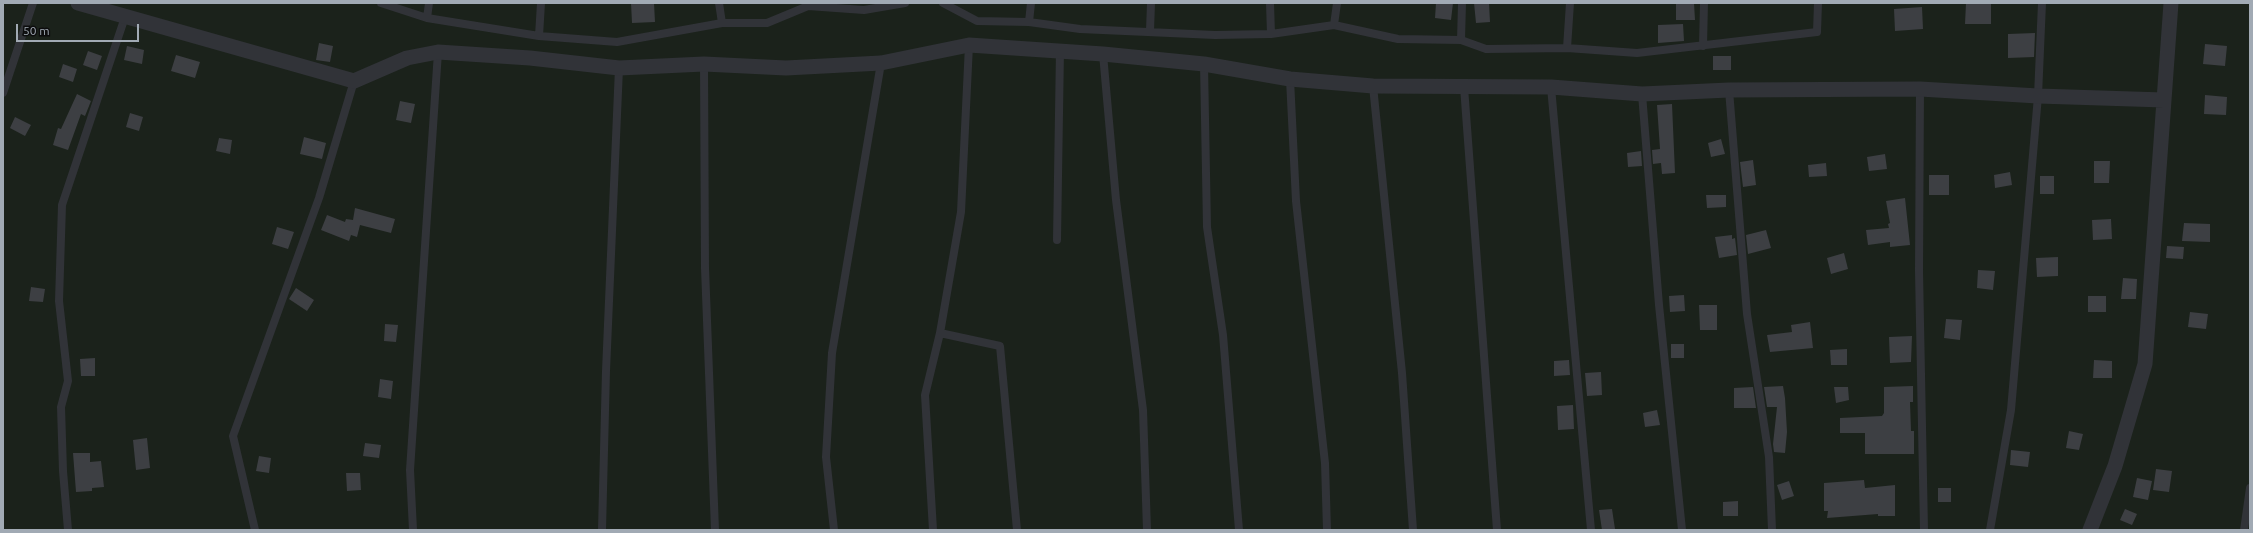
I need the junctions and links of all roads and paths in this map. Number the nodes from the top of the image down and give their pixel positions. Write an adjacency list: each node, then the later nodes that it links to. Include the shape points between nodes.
1 (33, 3): 46 (lane)
2 (78, 3): 20 (street)
3 (381, 3): 21 (lane)
4 (429, 3): 21 (lane)
5 (541, 3): 27 (lane)
6 (720, 3): 23 (lane)
7 (904, 3): 19 (lane, via 864,10)
8 (943, 3): 22 (lane, via 977,21)
9 (1031, 3): 22 (lane)
10 (1151, 3): 25 (lane)
11 (1270, 3): 26 (lane)
12 (1337, 3): 24 (lane)
13 (1462, 3): 28 (lane)
14 (1570, 3): 31 (lane)
15 (1704, 3): 30 (lane)
16 (1818, 3): 30 (lane, via 1817,32)
17 (2042, 3): 48 (lane)
18 (2171, 3): 49 (street)
19 (808, 4): 23 (lane, via 767,23)
20 (125, 17): 40 (street); 53 (lane, via 62,204 60,302 68,382 61,407)
21 (427, 18): 27 (lane)
22 (1029, 22): 25 (lane, via 1080,29)
23 (722, 23): 27 (lane, via 617,42)
24 (1334, 25): 26 (lane); 28 (lane, via 1398,39)
25 (1150, 31): 26 (lane, via 1215,35)
26 (1271, 34)
27 (539, 36)
28 (1461, 40): 31 (lane, via 1486,49)
29 (969, 45): 32 (street); 35 (street); 51 (lane, via 961,212)
30 (1703, 46): 31 (lane, via 1637,53)
31 (1567, 48)
32 (1060, 50): 34 (street); 50 (lane)
33 (438, 52): 38 (street, via 530,58); 40 (street, via 407,58); 55 (lane, via 410,470)
34 (1103, 54): 37 (street); 61 (lane, via 1116,200 1143,410)
35 (881, 63): 36 (street, via 786,68); 58 (lane, via 832,353 826,457)
36 (704, 64): 38 (street); 57 (lane, via 705,268)
37 (1204, 64): 39 (street); 62 (lane, via 1207,227 1223,335)
38 (618, 68): 56 (lane)
39 (1290, 79): 41 (street); 63 (lane, via 1296,201 1325,463)
40 (354, 82): 54 (lane, via 319,198 233,436)
41 (1373, 86): 42 (street); 64 (lane, via 1402,373)
42 (1464, 87): 43 (street); 65 (lane)
43 (1551, 87): 47 (street); 66 (lane)
44 (1920, 89): 45 (street); 48 (street); 69 (lane, via 1919,272)
45 (1729, 90): 47 (street); 68 (lane, via 1747,314 1769,457)
46 (3, 93)
47 (1642, 94): 67 (lane, via 1659,305)
48 (2038, 96): 49 (street); 70 (lane, via 2011,410)
49 (2164, 100): 71 (street, via 2145,364 2115,466)
50 (1056, 240)
51 (940, 333): 59 (lane, via 924,395); 60 (lane, via 1000,346)
52 (2250, 488): 72 (lane)
53 (68, 530)
54 (255, 530)
55 (413, 530)
56 (602, 530)
57 (715, 530)
58 (834, 530)
59 (933, 530)
60 (1017, 530)
61 (1147, 530)
62 (1239, 530)
63 (1327, 530)
64 (1413, 530)
65 (1497, 530)
66 (1591, 530)
67 (1682, 530)
68 (1772, 530)
69 (1924, 530)
70 (1990, 530)
71 (2090, 530)
72 (2244, 530)

